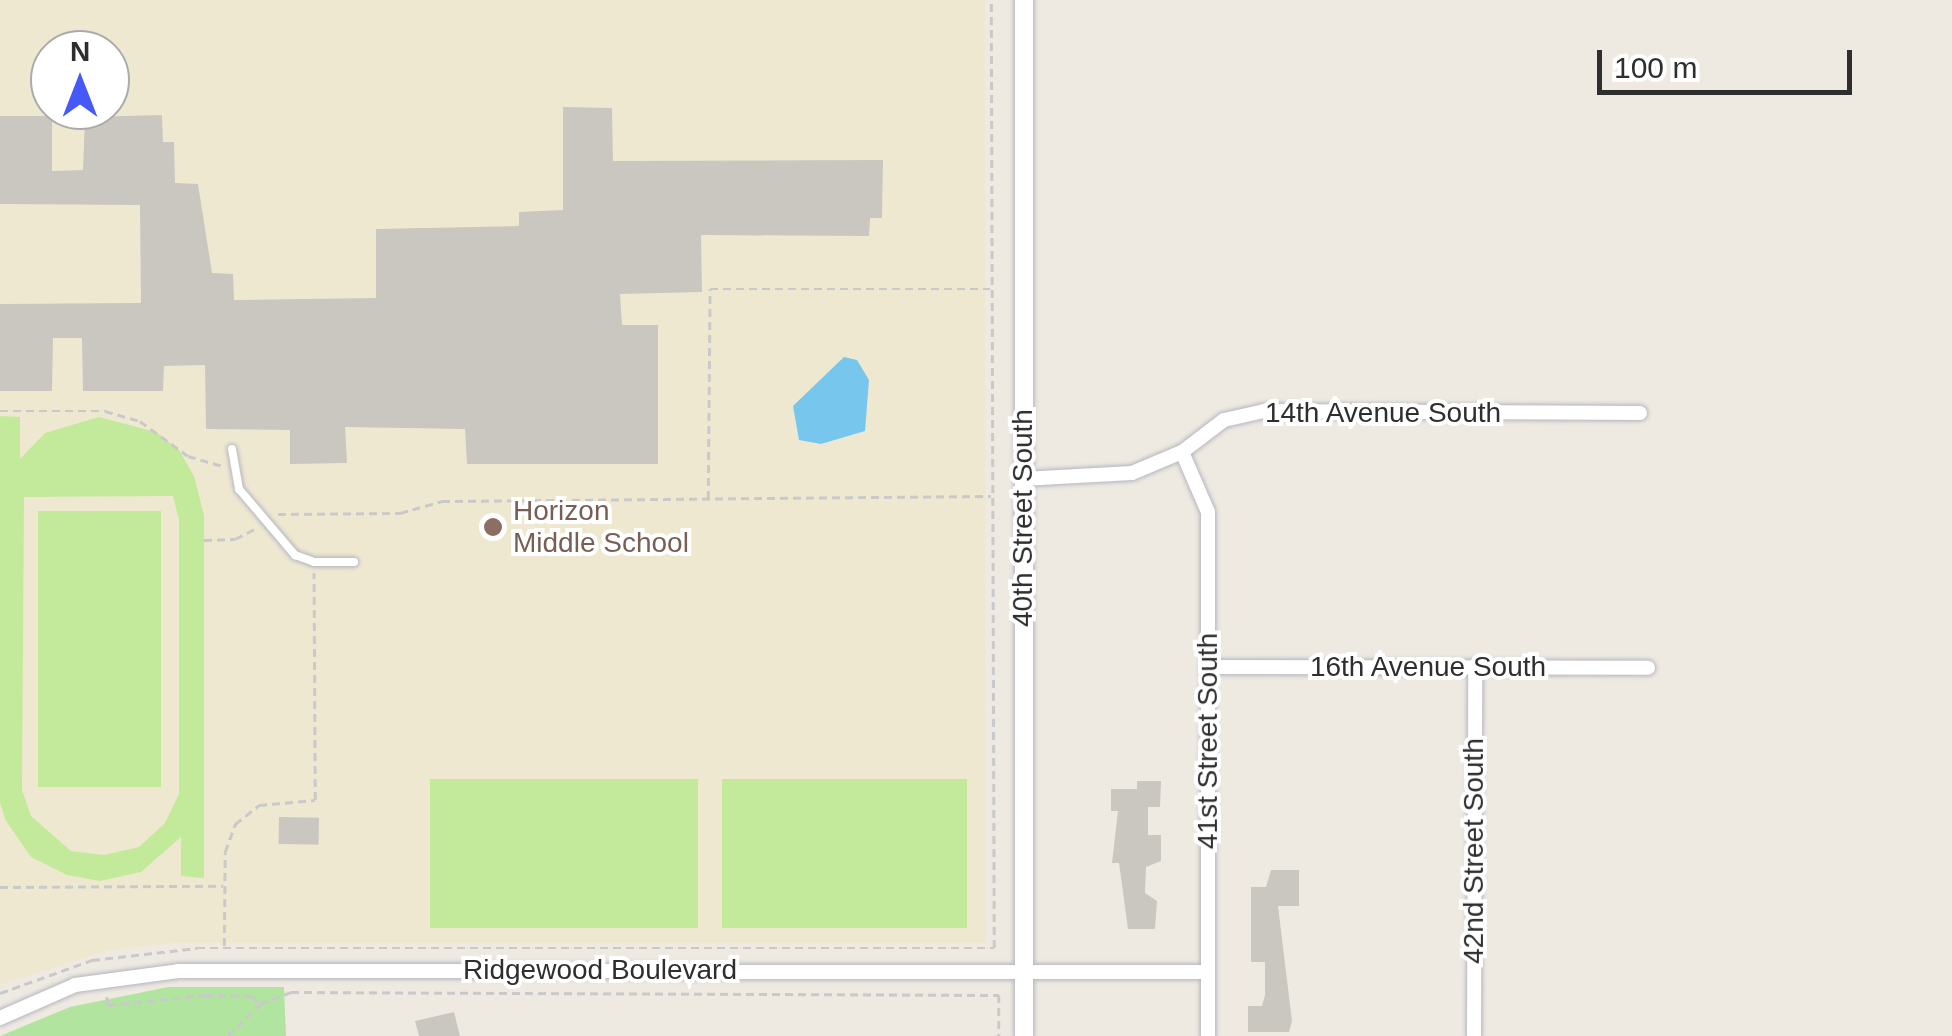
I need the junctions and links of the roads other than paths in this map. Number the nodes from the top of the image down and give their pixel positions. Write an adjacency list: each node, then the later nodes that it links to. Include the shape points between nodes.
1 (1024, 0): 5 (street, 40th Street South)
2 (1640, 413): 4 (street, 14th Avenue South, via 1264,410 1224,420)
3 (232, 449): 6 (lane, via 232,466 263,521 295,555)
4 (1182, 452): 5 (street, 14th Avenue South, via 1132,473); 8 (street, 41st Street South, via 1208,512)
5 (1022, 478): 10 (street, 40th Street South)
6 (354, 562)
7 (1475, 666): 8 (street, 16th Avenue South); 9 (street, 16th Avenue South); 15 (street, 42nd Street South)
8 (1208, 668): 11 (street, 41st Street South)
9 (1648, 668)
10 (1024, 970): 11 (street, Ridgewood Boulevard); 12 (street, Ridgewood Boulevard, via 178,970 43,994); 13 (street, 40th Street South)
11 (1208, 972): 14 (street, 41st Street South)
12 (0, 1018)
13 (1024, 1036)
14 (1208, 1036)
15 (1474, 1036)

